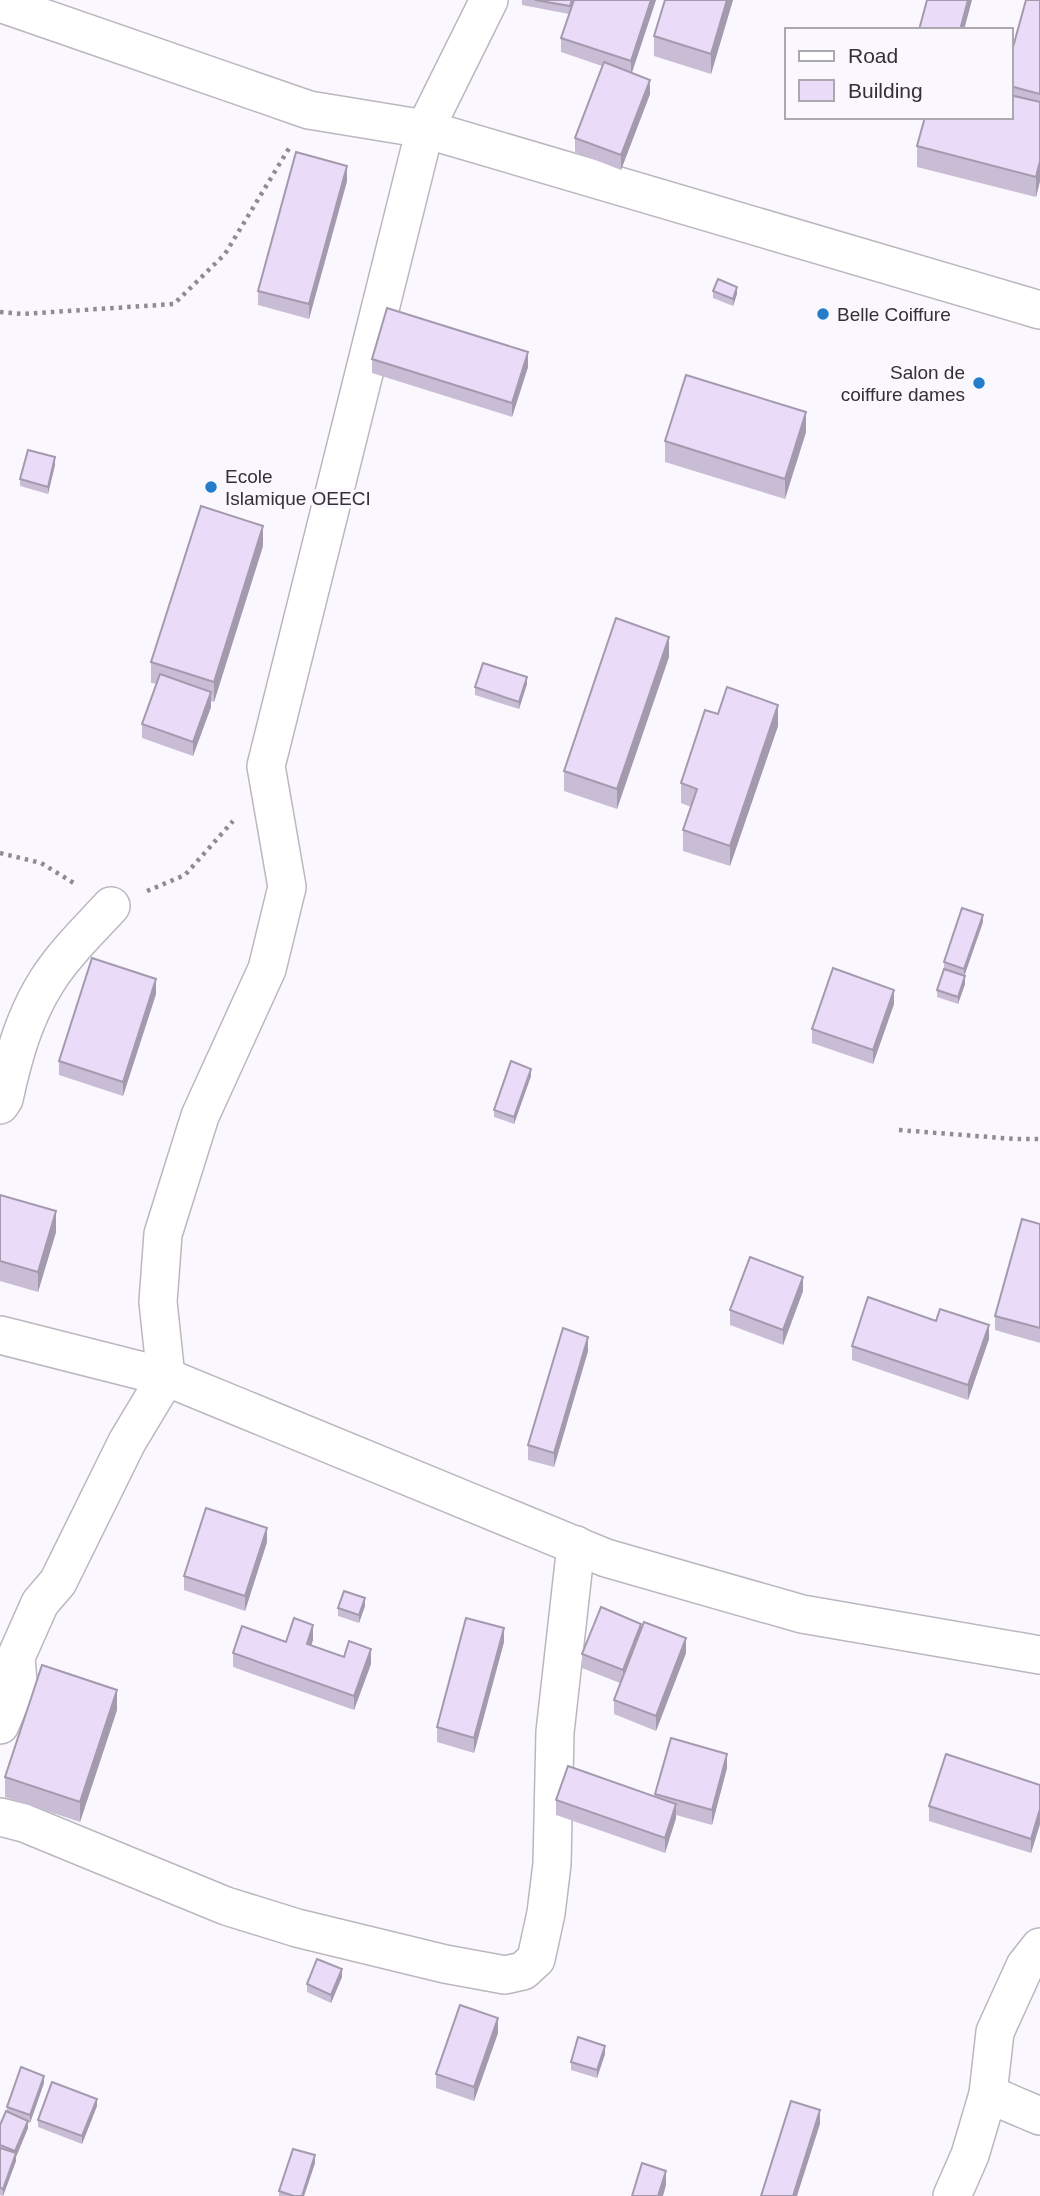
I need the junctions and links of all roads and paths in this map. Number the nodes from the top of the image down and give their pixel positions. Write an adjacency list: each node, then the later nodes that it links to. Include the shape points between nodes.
1 (489, 0): 4 (street)
2 (0, 2): 3 (street)
3 (309, 110): 4 (street); 6 (path, via 225,254 174,304)
4 (425, 129): 5 (street); 7 (street)
5 (1040, 310)
6 (0, 312)
7 (266, 766): 9 (path, via 230,827 185,875); 14 (street, via 287,887 267,969 200,1116 163,1234 158,1302)
8 (0, 853): 9 (path, via 41,863)
9 (111, 906): 10 (street, via 47,982 15,1050)
10 (0, 1105)
11 (899, 1130): 12 (path)
12 (1040, 1139)
13 (0, 1335): 14 (street)
14 (166, 1377): 15 (street); 17 (street, via 127,1442 58,1583 40,1603 16,1657 18,1682)
15 (576, 1545): 16 (street, via 606,1558 802,1614); 18 (street, via 555,1732 552,1864 546,1913 536,1959 523,1971 505,1975 445,1964 297,1928 226,1906)
16 (1040, 1655)
17 (0, 1725)
18 (0, 1817)
19 (1040, 1947): 20 (street, via 1025,1966 995,2032)
20 (988, 2094): 21 (street); 22 (street)
21 (1040, 2116)
22 (952, 2196)

